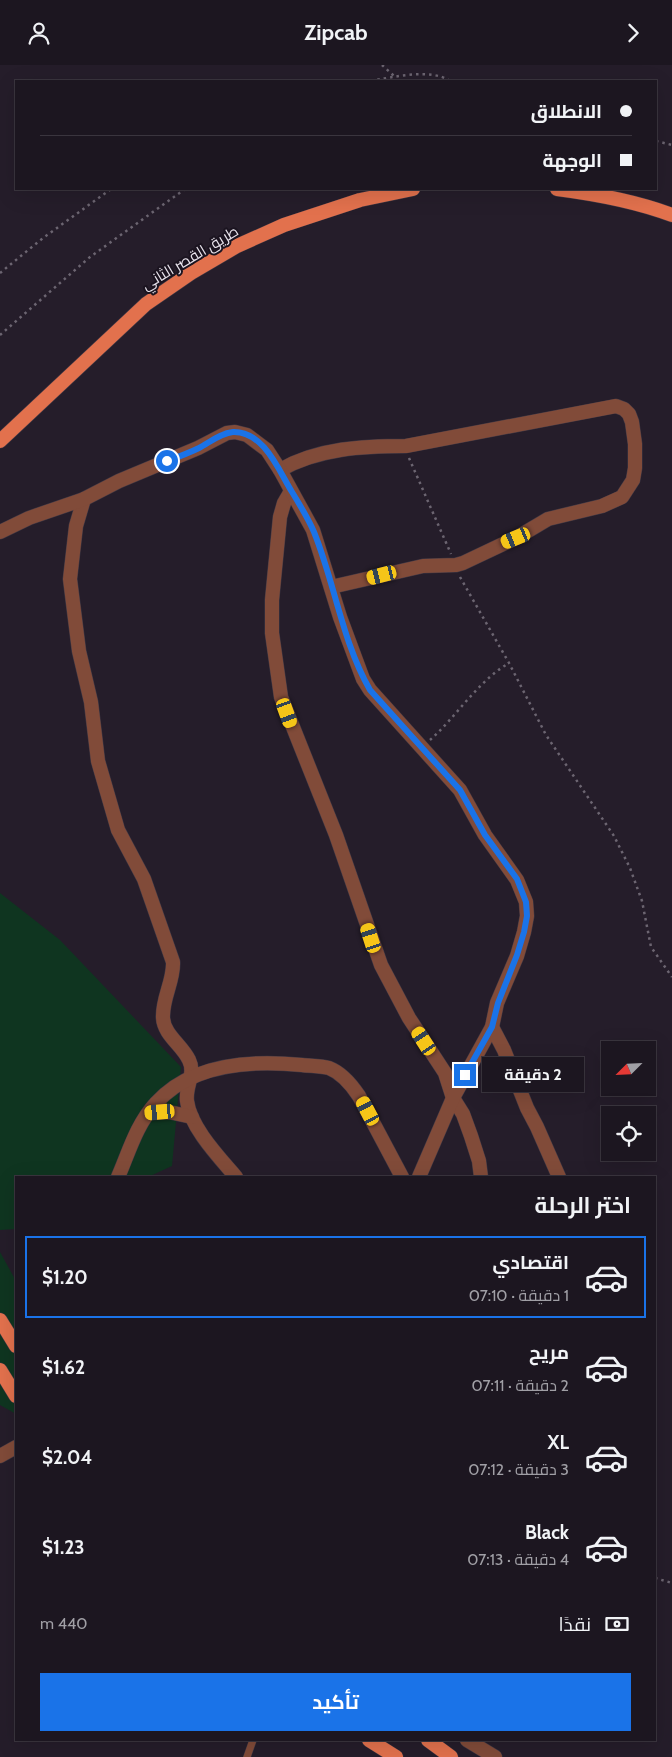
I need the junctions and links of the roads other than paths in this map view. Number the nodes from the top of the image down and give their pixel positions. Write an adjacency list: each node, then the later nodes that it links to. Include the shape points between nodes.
1 (408, 190): 4 (main road, طريق القصر الثاني, via 360,199 284,225 237,246 191,273 146,305)
2 (563, 190): 3 (main road, via 625,201)
3 (672, 215)
4 (0, 441)
5 (280, 470): 6 (street); 7 (street, via 256,440 235,432 227,433); 9 (street, via 318,453 406,446 603,407 616,406 629,414 635,444 635,468 633,480 622,497 602,506 548,519 516,538 456,565 423,566)
6 (291, 491): 9 (street, via 313,530); 12 (street, via 280,517 272,600 272,633 281,697 336,835 381,965 409,1018 445,1073)
7 (84, 499): 8 (street); 11 (street, via 76,526 70,579 98,761 118,830 144,879 173,962 174,971 163,1019 189,1060)
8 (0, 532)
9 (331, 587): 10 (street, via 357,663 370,690 460,790 485,835 517,879 526,902 524,932)
10 (492, 1027): 12 (street); 20 (street)
11 (191, 1077): 13 (street, via 165,1095); 14 (street, via 187,1099); 17 (street, via 236,1065 261,1063 328,1068 351,1083 360,1096)
12 (453, 1098): 18 (street); 19 (street, via 471,1136)
13 (149, 1113): 14 (street, via 169,1112); 15 (street, via 142,1121)
14 (192, 1117): 16 (street)
15 (118, 1176)
16 (235, 1176)
17 (401, 1176)
18 (420, 1176)
19 (481, 1176)
20 (559, 1176)
21 (0, 1320): 22 (main road)
22 (15, 1344)
23 (0, 1370): 24 (main road)
24 (15, 1394)
25 (15, 1448): 26 (street)
26 (0, 1456)
27 (253, 1741): 31 (lane)
28 (371, 1741): 32 (main road)
29 (429, 1741): 33 (main road)
30 (469, 1741): 34 (street)
31 (246, 1757)
32 (396, 1757)
33 (451, 1757)
34 (495, 1757)

